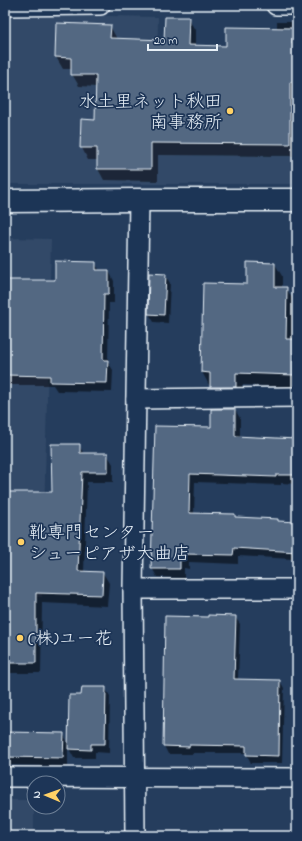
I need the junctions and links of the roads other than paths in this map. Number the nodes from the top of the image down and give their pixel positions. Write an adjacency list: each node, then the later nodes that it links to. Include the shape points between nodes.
1 (100, 5): 4 (street)
2 (276, 5): 3 (street)
3 (297, 5)
4 (5, 6)
5 (140, 200): 6 (street); 7 (street); 9 (street)
6 (297, 200)
7 (5, 201)
8 (297, 397): 9 (street)
9 (136, 399): 10 (street)
10 (133, 589): 11 (street); 13 (street)
11 (297, 589)
12 (5, 777): 13 (street)
13 (135, 777): 14 (street); 15 (street)
14 (297, 778)
15 (135, 836)

